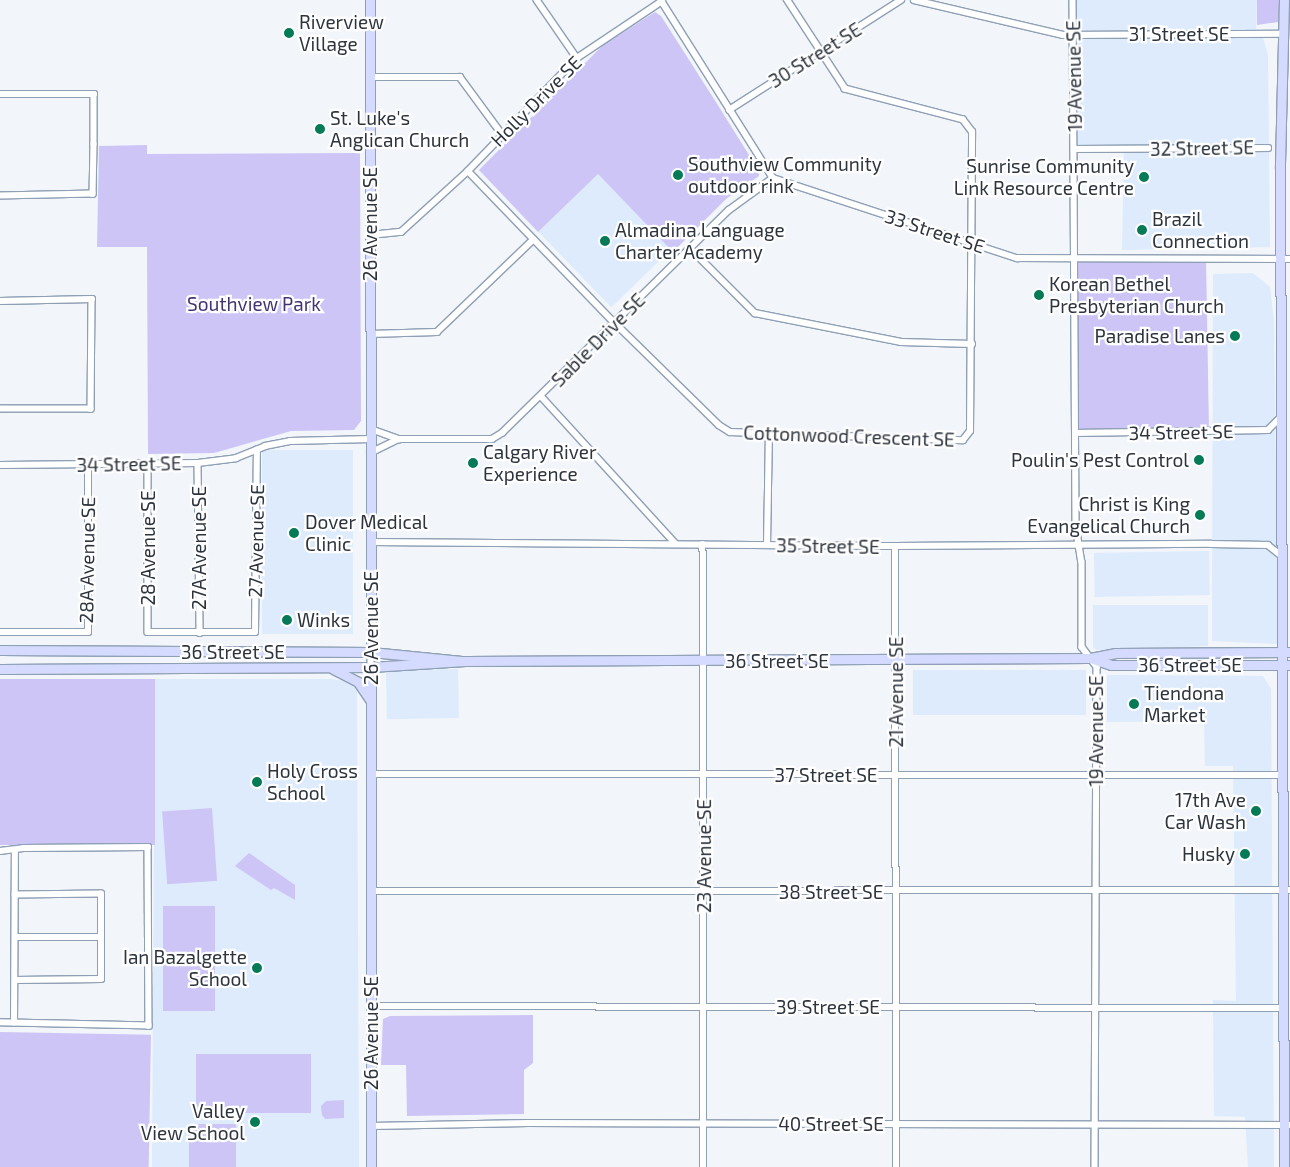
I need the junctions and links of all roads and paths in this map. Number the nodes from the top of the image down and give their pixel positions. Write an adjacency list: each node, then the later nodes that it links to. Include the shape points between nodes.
1 (370, 0): 13 (main road, 26 Avenue SE)
2 (537, 0): 12 (street)
3 (787, 0): 11 (street, Cottonwood Crescent SE)
4 (901, 0): 11 (street, 30 Street SE)
5 (914, 0): 9 (street, 31 Street SE)
6 (1073, 0): 9 (street, 19 Avenue SE)
7 (1284, 0): 10 (main road)
8 (661, 1): 12 (street, Holly Drive SE); 15 (street)
9 (1074, 35): 10 (street, 31 Street SE); 18 (street, 19 Avenue SE)
10 (1287, 35): 26 (main road)
11 (819, 50): 15 (street, 30 Street SE); 24 (street, Cottonwood Crescent SE, via 845,89 963,120 972,132)
12 (577, 58): 16 (street, Holly Drive SE)
13 (371, 77): 16 (street, via 460,78); 22 (main road, 26 Avenue SE)
14 (0, 94): 21 (street, via 94,94 94,194)
15 (729, 110): 20 (street)
16 (502, 134): 19 (street, Holly Drive SE)
17 (1268, 148): 18 (street, 32 Street SE)
18 (1076, 149): 27 (street, 19 Avenue SE)
19 (468, 171): 22 (street, Holly Drive SE, via 401,232); 23 (street, Cottonwood Crescent SE)
20 (773, 178): 24 (street, 33 Street SE); 25 (street, Sable Drive SE, via 729,210)
21 (0, 196)
22 (370, 235): 30 (main road, 26 Avenue SE)
23 (533, 240): 29 (street, Cottonwood Crescent SE); 30 (street, via 437,332)
24 (972, 244): 27 (street, 33 Street SE, via 1017,258); 31 (street, Cottonwood Crescent SE)
25 (690, 248): 29 (street, Sable Drive SE); 31 (street, via 755,314 901,342)
26 (1285, 259): 27 (street, 33 Street SE); 34 (main road)
27 (1074, 260): 36 (street, 19 Avenue SE)
28 (0, 301): 33 (street, via 92,300 91,409)
29 (614, 322): 32 (street, Sable Drive SE); 37 (street, Cottonwood Crescent SE, via 719,425 730,432)
30 (370, 334): 35 (main road, 26 Avenue SE)
31 (972, 344): 37 (street, Cottonwood Crescent SE, via 970,432 963,440)
32 (541, 396): 39 (street, Sable Drive SE, via 492,439); 47 (street)
33 (0, 409)
34 (1281, 417): 36 (street, 34 Street SE, via 1268,430); 52 (main road)
35 (371, 429): 38 (main road, 26 Avenue SE); 39 (street, Sable Drive SE)
36 (1075, 433): 50 (street, 19 Avenue SE)
37 (769, 434): 49 (street)
38 (371, 439): 40 (street, via 290,441); 41 (main road, 26 Avenue SE)
39 (399, 439): 41 (street, Sable Drive SE)
40 (257, 450): 42 (street, 34 Street SE, via 229,460); 54 (street, 27 Avenue SE, via 255,632)
41 (370, 453): 46 (main road, 26 Avenue SE)
42 (198, 463): 43 (street, 34 Street SE); 54 (street, 27A Avenue SE)
43 (148, 464): 45 (street, 34 Street SE); 54 (street, 28 Avenue SE, via 148,632)
44 (0, 465): 45 (street, 34 Street SE)
45 (88, 465): 53 (street, 28A Avenue SE, via 88,632)
46 (371, 542): 47 (street, 35 Street SE); 56 (main road, 26 Avenue SE)
47 (676, 544): 48 (street, 35 Street SE)
48 (704, 544): 49 (street, 35 Street SE); 61 (street, 23 Avenue SE)
49 (767, 545): 51 (street, 35 Street SE)
50 (1079, 545): 51 (street, 35 Street SE); 52 (street, 35 Street SE, via 1268,545); 58 (street, 19 Avenue SE, via 1082,647)
51 (896, 546): 59 (street, 21 Avenue SE)
52 (1282, 556): 57 (main road)
53 (0, 632)
54 (200, 633)
55 (0, 650): 56 (main road, 36 Street SE)
56 (371, 652): 60 (main road, 36 Street SE); 63 (street, 26 Avenue SE)
57 (1286, 652): 58 (main road, 36 Street SE, via 1115,653); 62 (main road)
58 (1090, 658): 59 (main road, 36 Street SE); 62 (main road, 36 Street SE, via 1112,664); 70 (street, 19 Avenue SE, via 1097,667)
59 (896, 660): 61 (main road, 36 Street SE); 69 (street, 21 Avenue SE)
60 (465, 661): 61 (main road, 36 Street SE); 63 (main road, 36 Street SE)
61 (704, 661): 68 (street, 23 Avenue SE)
62 (1286, 665): 71 (main road)
63 (371, 667): 64 (main road, 36 Street SE); 66 (main road, 26 Avenue SE)
64 (328, 668): 65 (main road, 36 Street SE); 66 (main road, via 356,681)
65 (0, 669)
66 (371, 701): 67 (main road, 26 Avenue SE)
67 (371, 774): 68 (street, 37 Street SE); 75 (main road, 26 Avenue SE)
68 (704, 775): 69 (street, 37 Street SE); 76 (street, 23 Avenue SE)
69 (896, 775): 70 (street, 37 Street SE); 77 (street, 21 Avenue SE)
70 (1096, 775): 71 (street, 37 Street SE); 78 (street, 19 Avenue SE)
71 (1281, 775): 74 (main road)
72 (0, 851): 73 (street)
73 (15, 851): 79 (street); 89 (street, via 23,848 148,847 149,1026 24,1026)
74 (1287, 889): 78 (street, 38 Street SE); 86 (main road)
75 (371, 891): 76 (street, 38 Street SE); 83 (main road, 26 Avenue SE)
76 (704, 891): 77 (street, 38 Street SE); 84 (street, 23 Avenue SE)
77 (896, 892): 78 (street, 38 Street SE); 85 (street, 21 Avenue SE)
78 (1096, 892): 87 (street, 19 Avenue SE)
79 (15, 895): 80 (street); 81 (street, via 101,894)
80 (15, 937): 81 (street); 82 (street)
81 (101, 937): 82 (street, via 101,980)
82 (15, 980): 89 (street)
83 (371, 1006): 84 (street, 39 Street SE); 93 (main road, 26 Avenue SE)
84 (704, 1007): 85 (street, 39 Street SE); 90 (street, 23 Avenue SE)
85 (897, 1008): 87 (street, 39 Street SE); 91 (street, 21 Avenue SE)
86 (1284, 1008): 87 (street, 39 Street SE); 92 (main road)
87 (1095, 1010): 94 (street, 19 Avenue SE)
88 (0, 1023): 89 (street)
89 (14, 1023)
90 (704, 1124): 91 (street, 40 Street SE); 93 (street, 40 Street SE); 96 (street, 23 Avenue SE)
91 (897, 1124): 94 (street, 40 Street SE); 97 (street, 21 Avenue SE)
92 (1287, 1125): 94 (street, 40 Street SE); 99 (main road)
93 (371, 1126): 95 (main road, 26 Avenue SE)
94 (1094, 1126): 98 (street, 19 Avenue SE)
95 (371, 1167)
96 (704, 1167)
97 (897, 1167)
98 (1094, 1167)
99 (1284, 1167)

